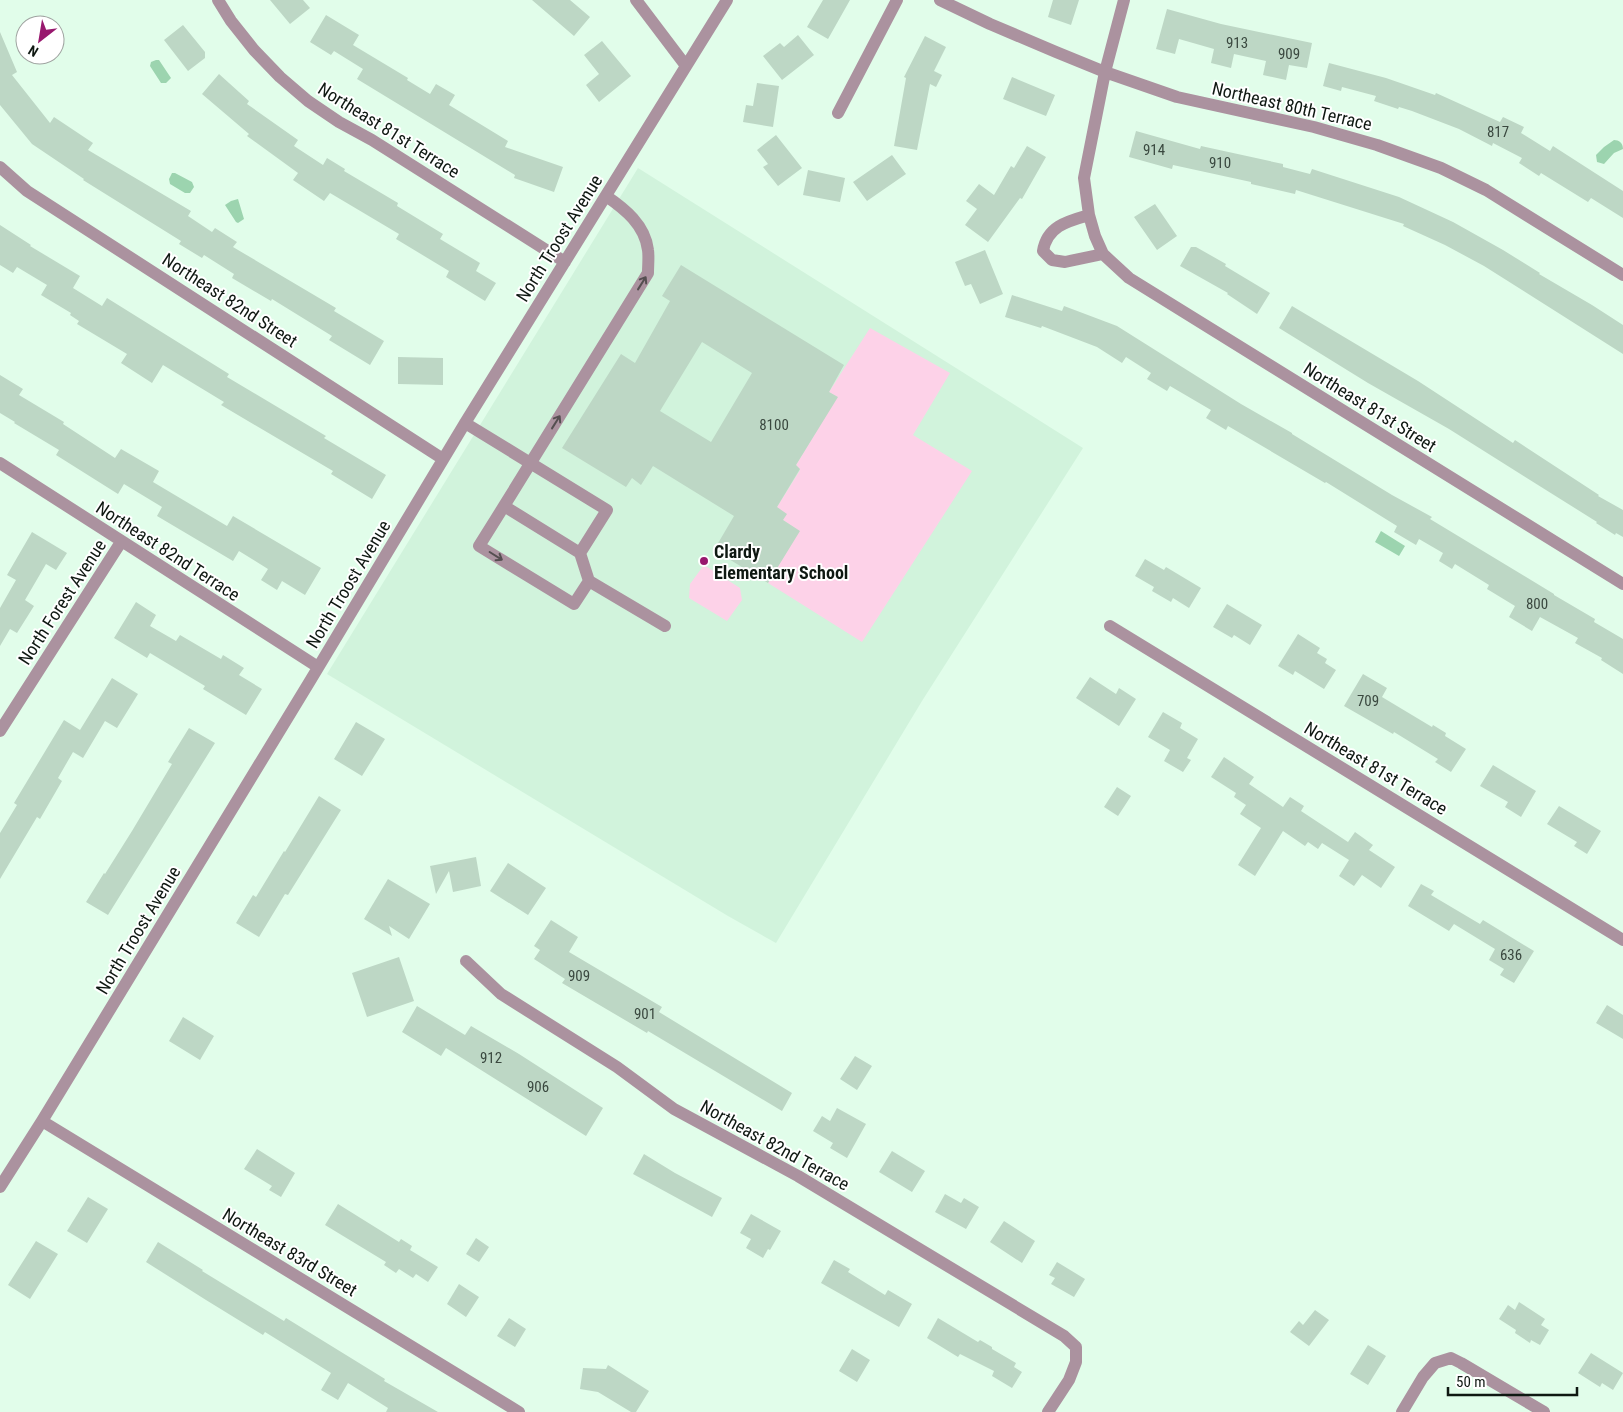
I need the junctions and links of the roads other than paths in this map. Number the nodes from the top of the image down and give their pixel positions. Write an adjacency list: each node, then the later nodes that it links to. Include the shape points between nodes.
1 (218, 0): 14 (street, Northeast 81st Terrace, via 254,50 308,101)
2 (636, 0): 7 (street)
3 (727, 0): 7 (street, North Troost Avenue)
4 (897, 0): 9 (street)
5 (940, 0): 8 (street, Northeast 80th Terrace)
6 (1124, 0): 8 (street, Northeast 81st Street)
7 (686, 66): 11 (street, North Troost Avenue)
8 (1105, 72): 12 (street, Northeast 81st Street, via 1084,178); 15 (street, Northeast 80th Terrace, via 1177,97 1368,142 1441,168 1486,190)
9 (838, 114)
10 (0, 167): 17 (street, Northeast 82nd Street, via 27,190)
11 (606, 196): 14 (street, North Troost Avenue); 19 (street, one-way to 11, via 648,273 648,248 639,224)
12 (1090, 215): 13 (street, Northeast 81st Street); 13 (street, via 1063,223 1051,233 1043,251 1052,260 1065,262)
13 (1102, 254): 24 (street, Northeast 81st Street, via 1129,278)
14 (565, 262): 16 (street, North Troost Avenue)
15 (1623, 275)
16 (465, 423): 17 (street, North Troost Avenue); 19 (street)
17 (443, 459): 27 (street, North Troost Avenue)
18 (0, 463): 21 (street, Northeast 82nd Terrace)
19 (530, 463): 20 (street); 22 (street, via 607,510)
20 (504, 506): 22 (street); 23 (street, one-way to 23, via 479,546 574,604)
21 (121, 542): 27 (street, Northeast 82nd Terrace); 28 (street, North Forest Avenue)
22 (580, 553): 23 (street)
23 (589, 580): 25 (street)
24 (1623, 584)
25 (665, 626)
26 (1110, 626): 29 (street, Northeast 81st Terrace)
27 (318, 667): 31 (street, North Troost Avenue)
28 (0, 731)
29 (1623, 940)
30 (466, 961): 34 (street, Northeast 82nd Terrace, via 501,994 617,1067 674,1109 798,1176 1064,1336 1076,1347 1076,1362)
31 (42, 1121): 32 (street, North Troost Avenue); 33 (street, Northeast 83rd Street)
32 (0, 1187)
33 (519, 1412)
34 (1048, 1412)
35 (1402, 1412): 36 (street, via 1435,1363 1451,1358)
36 (1544, 1412)

